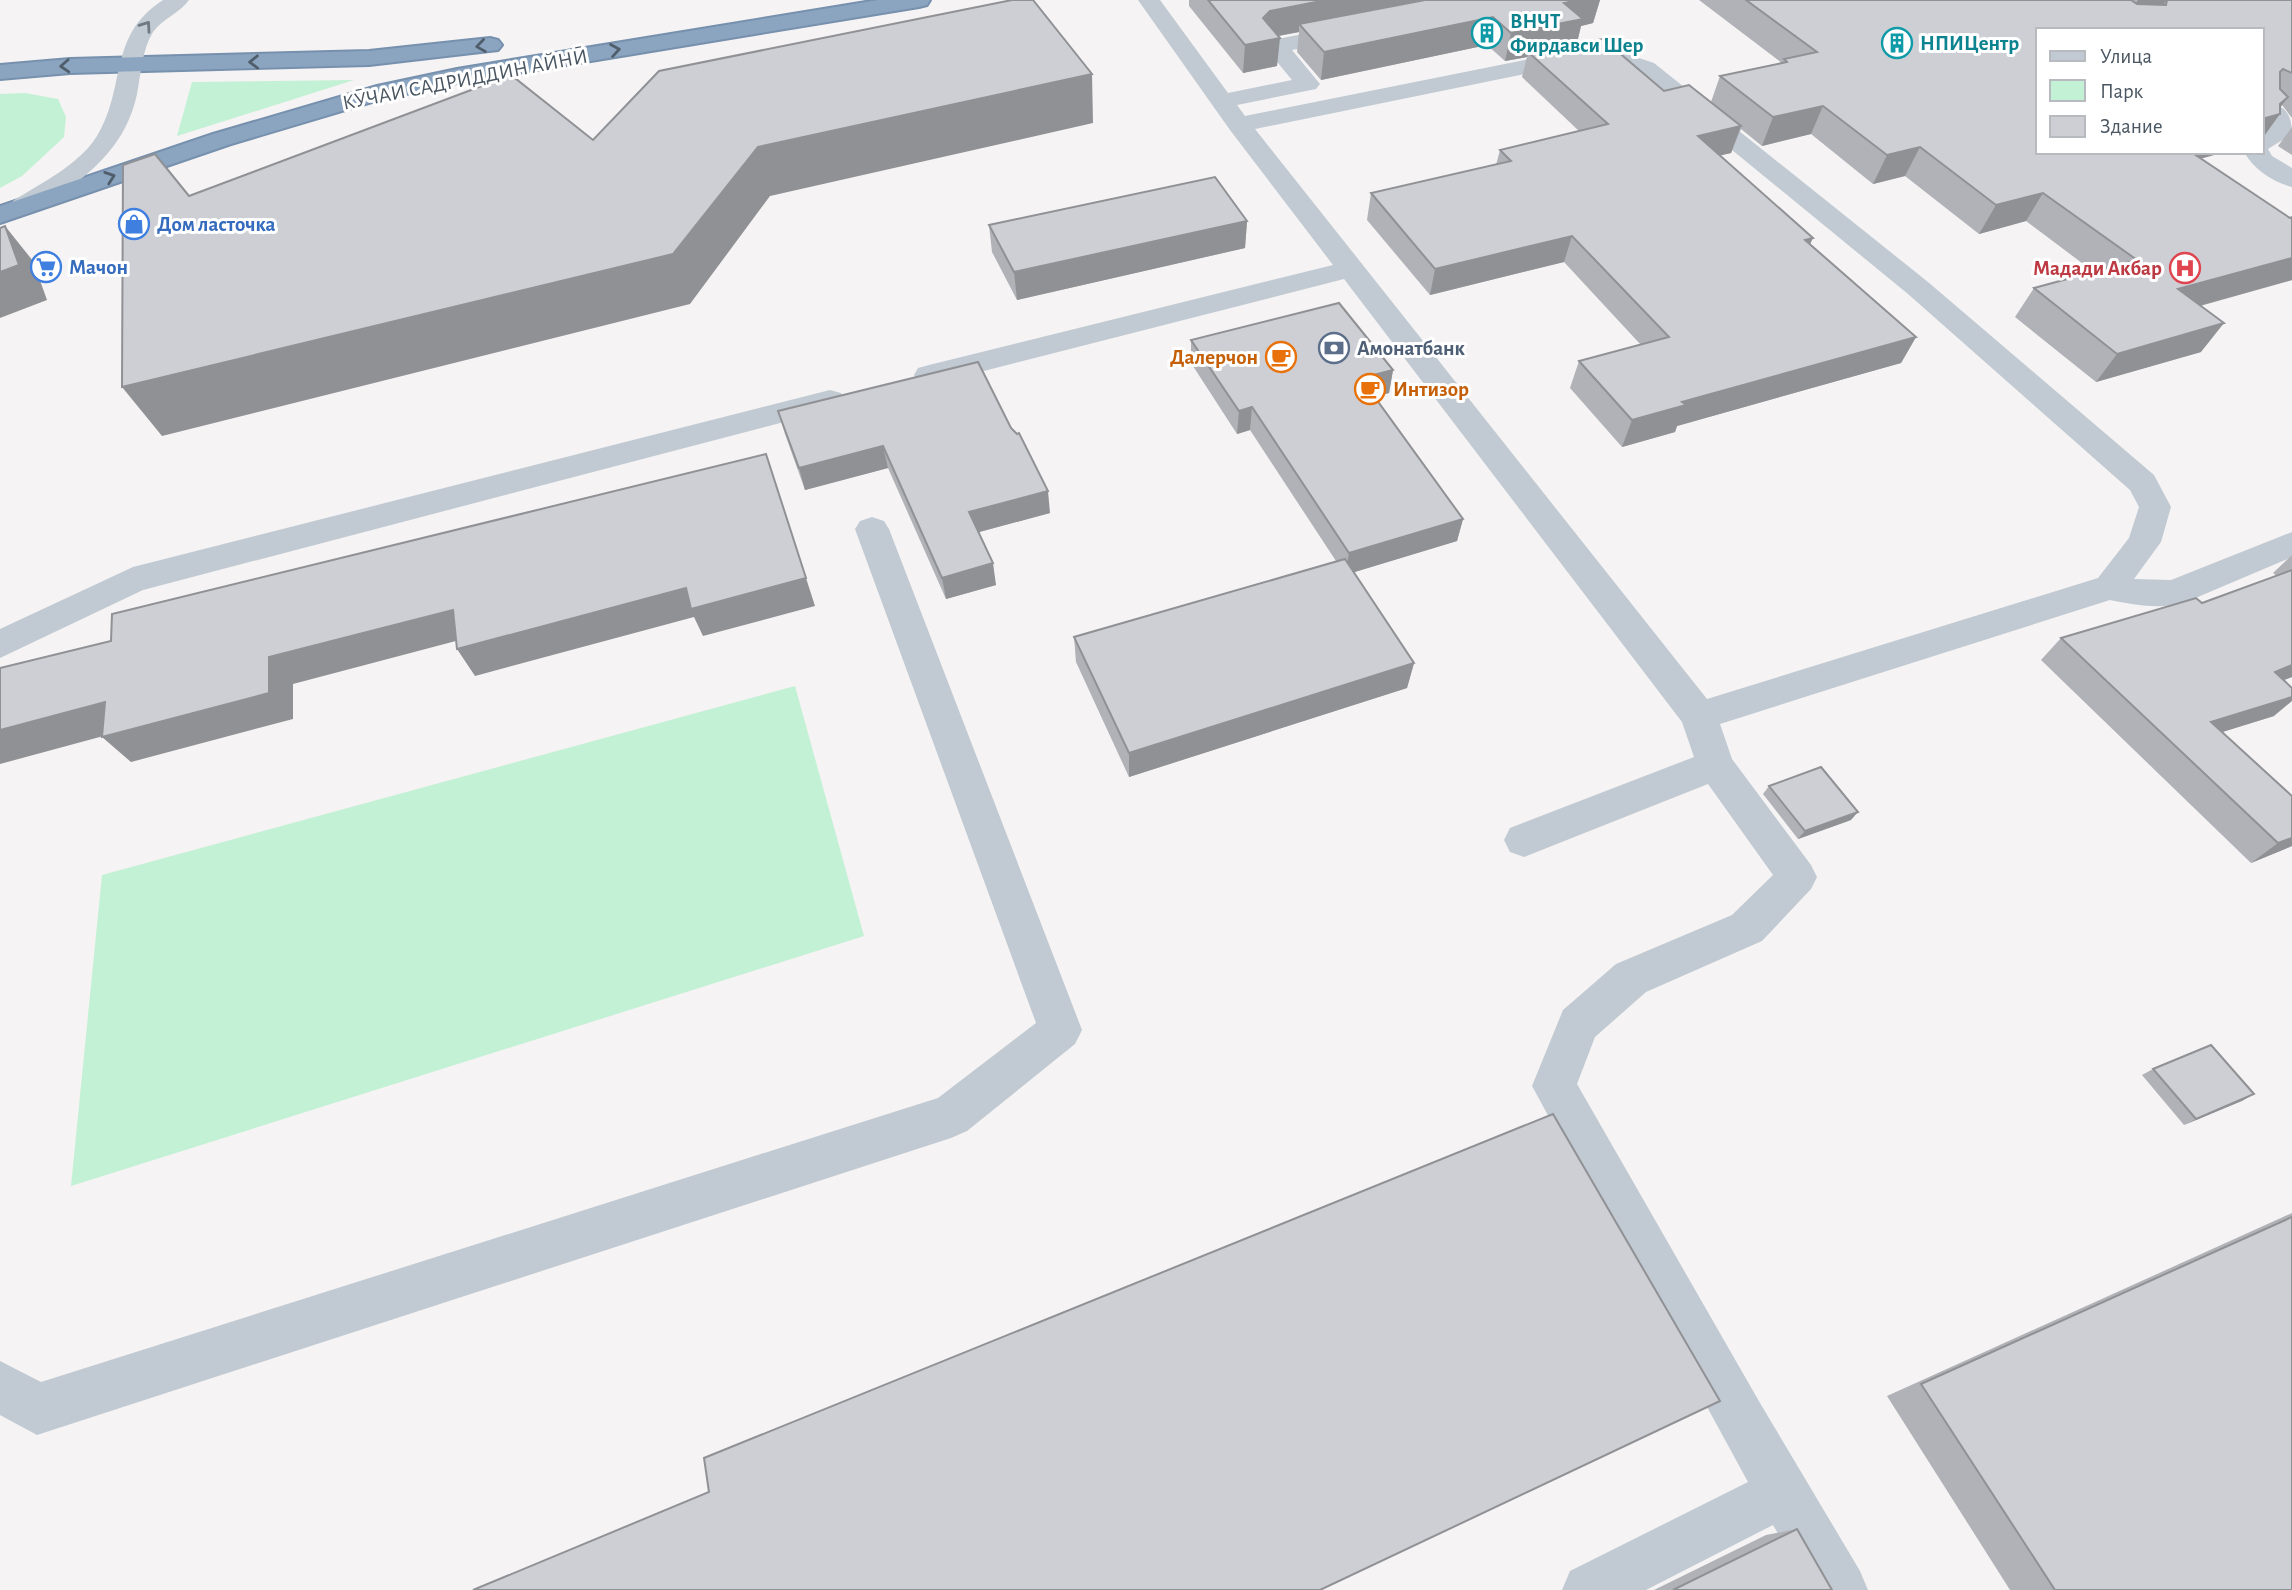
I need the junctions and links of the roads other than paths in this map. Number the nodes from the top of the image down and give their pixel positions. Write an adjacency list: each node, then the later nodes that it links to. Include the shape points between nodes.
1 (178, 0): 6 (street, one-way to 1, via 149,19)
2 (919, 0): 13 (highway, КӮЧАИ САДРИДДИН АЙНӢ, one-way to 2, via 285,118 377,93)
3 (1149, 0): 9 (street)
4 (1367, 29): 9 (street, via 1276,46 1308,84)
5 (509, 42): 6 (highway, КӮЧАИ САДРИДДИН АЙНӢ, one-way to 6, via 369,58)
6 (130, 64): 7 (highway, КӮЧАИ САДРИДДИН АЙНӢ, one-way to 7); 13 (street, via 116,124 101,148 68,176)
7 (0, 72)
8 (2264, 108): 10 (street, via 2286,127)
9 (1230, 113): 14 (street); 19 (street, via 1589,54 1646,68 1918,288 2143,483 2155,508 2144,542)
10 (2264, 142)
11 (2259, 154): 12 (street, via 2262,161)
12 (2292, 179)
13 (11, 211)
14 (1351, 269): 15 (street); 21 (street)
15 (904, 381)
16 (864, 391): 20 (street, via 133,580)
17 (872, 529): 24 (street, via 1060,1030 951,1116 37,1409)
18 (2292, 544): 19 (street, via 2174,593)
19 (2110, 587): 21 (street)
20 (0, 644)
21 (1699, 716): 22 (street)
22 (1715, 765): 23 (street); 25 (street, via 1797,877 1747,928 1631,978 1578,1024 1554,1086)
23 (1524, 840)
24 (0, 1386)
25 (1784, 1492): 26 (street); 27 (street)
26 (1589, 1590)
27 (1841, 1590)

